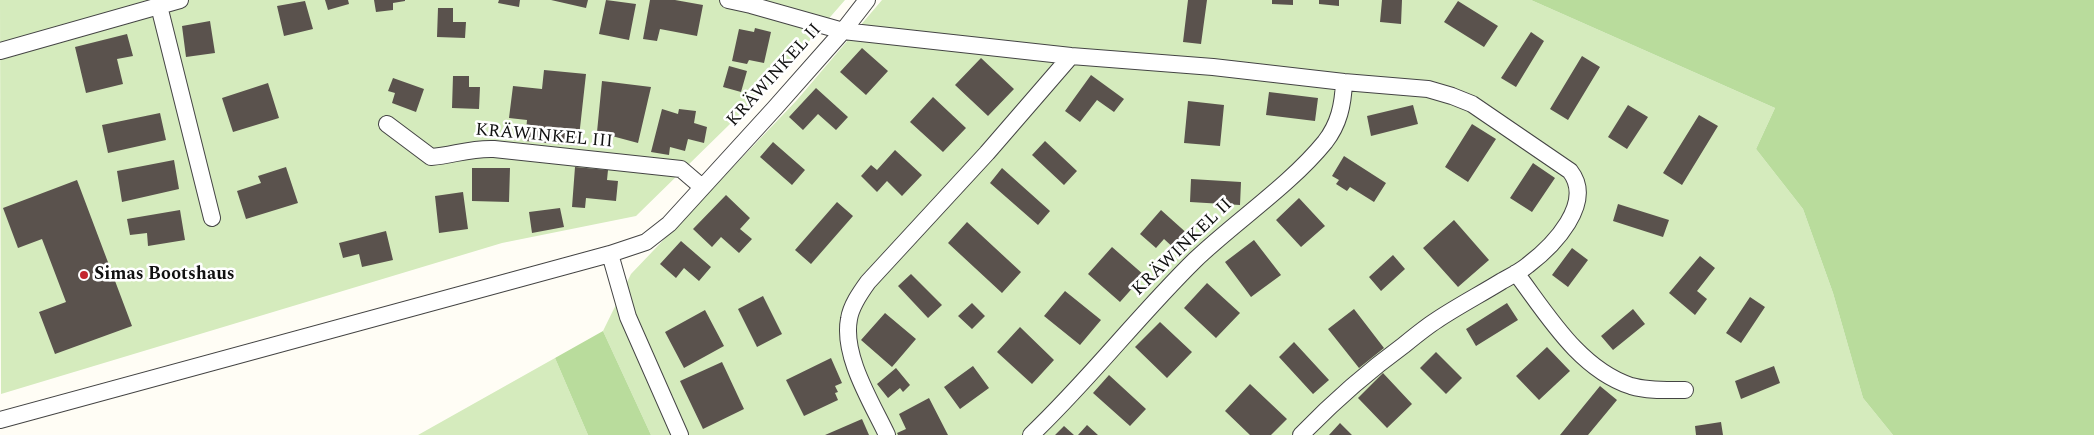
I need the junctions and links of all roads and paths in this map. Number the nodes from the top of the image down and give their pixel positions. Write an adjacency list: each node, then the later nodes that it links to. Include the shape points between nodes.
1 (180, 0): 4 (lane)
2 (728, 0): 5 (lane)
3 (867, 0): 5 (lane)
4 (159, 6): 6 (lane); 11 (lane)
5 (843, 31): 7 (lane, KRÄWINKEL II); 10 (lane, KRÄWINKEL II)
6 (0, 51)
7 (1070, 56): 8 (lane, KRÄWINKEL II, via 1213,67); 17 (lane, via 987,153 868,282 854,304 849,318 848,342 856,369)
8 (1344, 82): 13 (lane, KRÄWINKEL II, via 1413,87 1452,96 1472,104 1570,171 1579,190 1575,210 1548,246); 18 (lane, KRÄWINKEL II, via 1338,120 1324,143 1197,259)
9 (387, 124): 10 (lane, KRÄWINKEL III, via 431,157 475,148 662,167 681,170)
10 (702, 187): 12 (lane, KRÄWINKEL II, via 656,236)
11 (212, 218)
12 (610, 254): 15 (lane, KRÄWINKEL II); 16 (lane, via 628,317)
13 (1516, 273): 14 (lane, via 1567,339 1598,367 1623,383 1637,387); 19 (lane, KRÄWINKEL II, via 1436,321 1384,359)
14 (1684, 390)
15 (0, 420)
16 (680, 435)
17 (887, 435)
18 (1031, 435)
19 (1301, 435)

